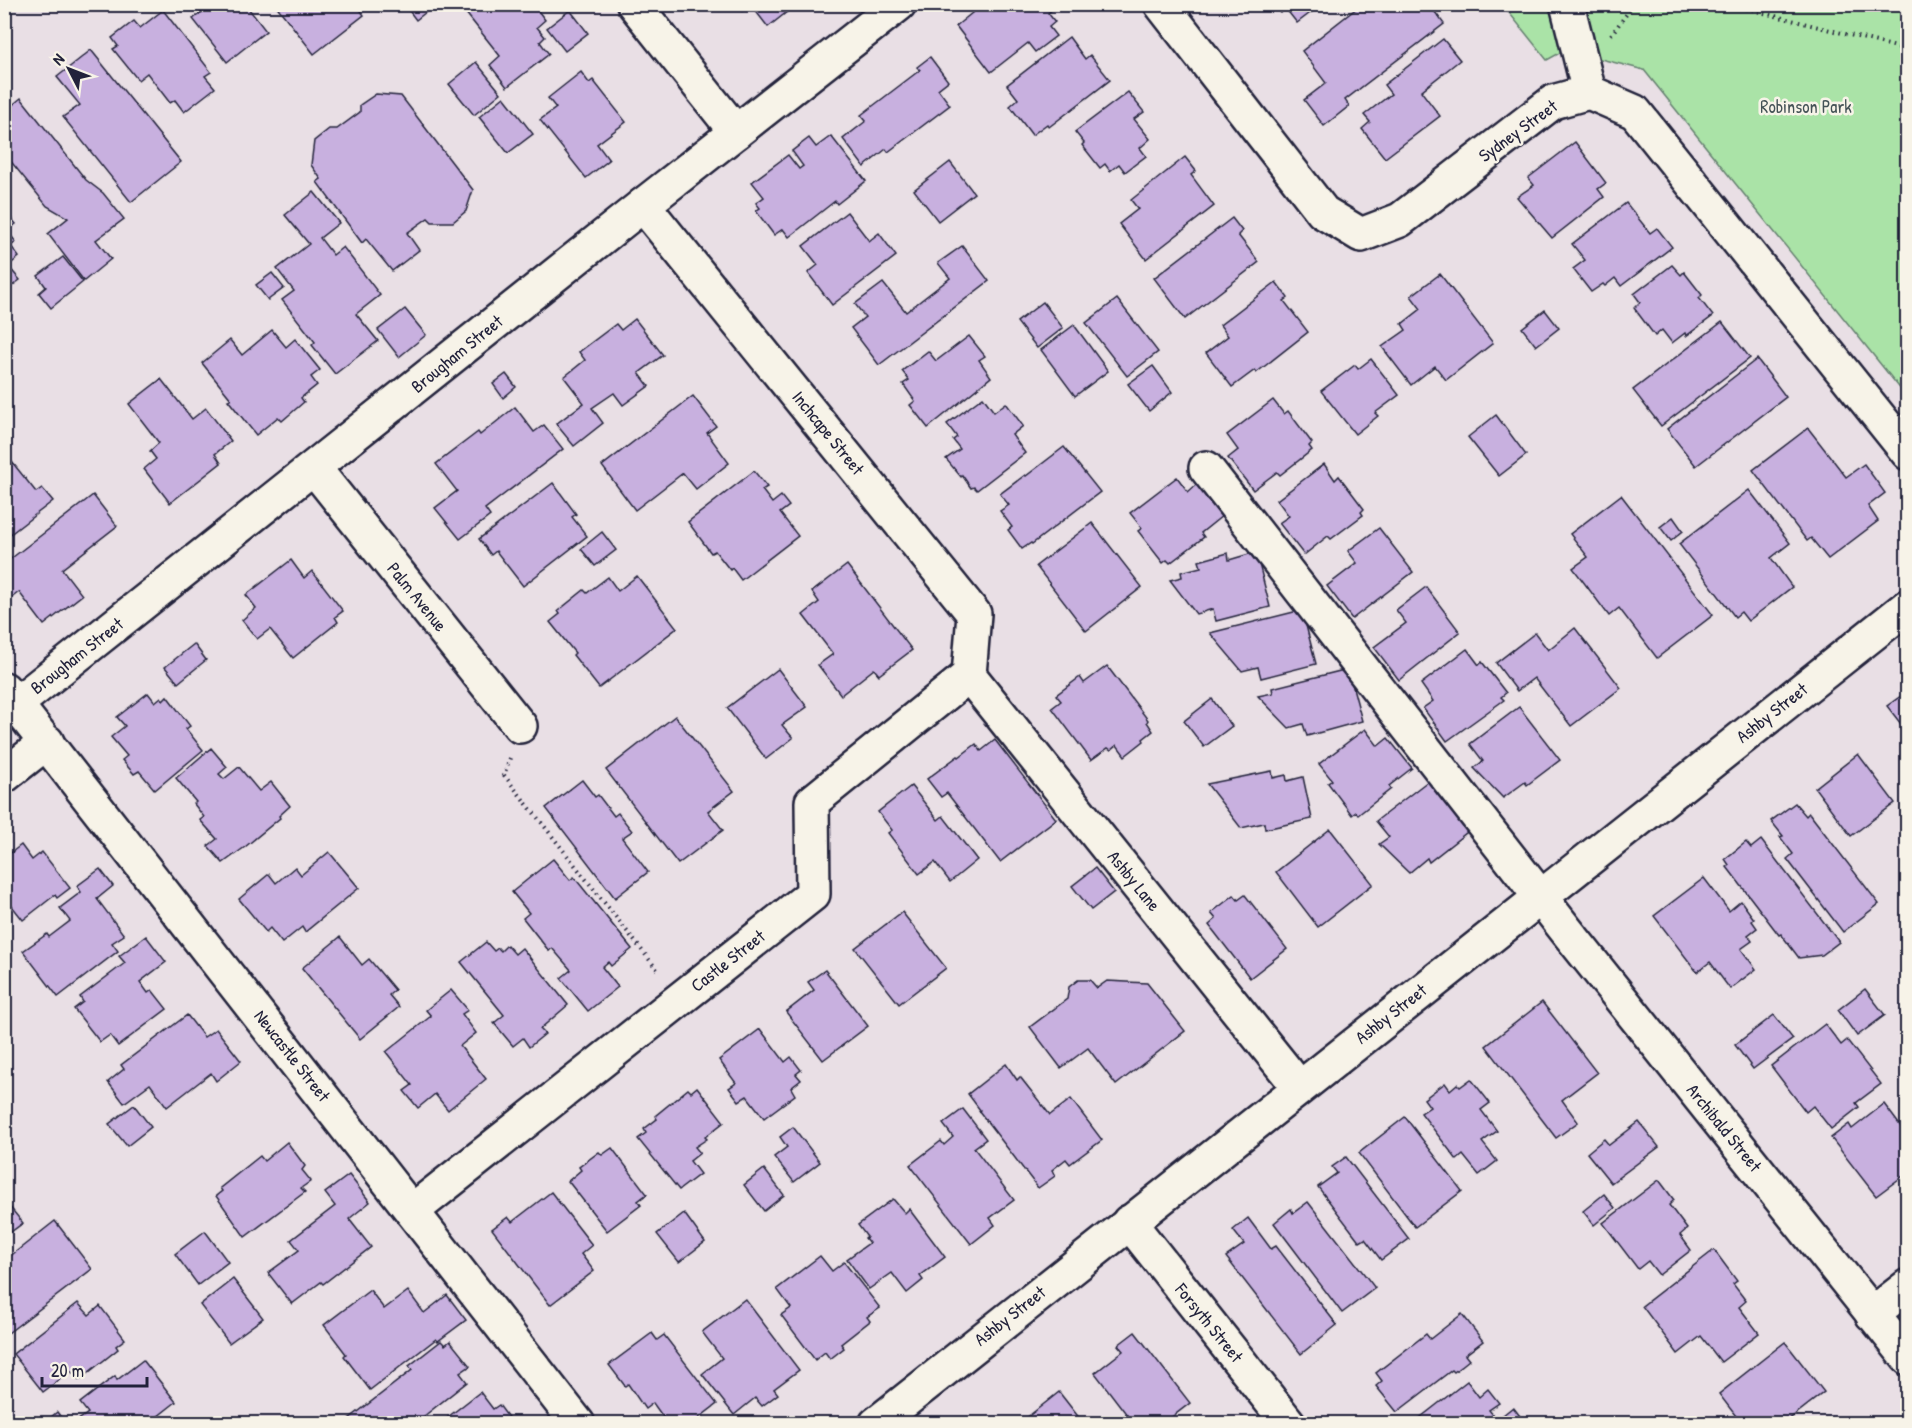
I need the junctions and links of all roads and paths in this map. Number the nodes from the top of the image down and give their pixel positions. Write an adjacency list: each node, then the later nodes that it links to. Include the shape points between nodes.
1 (634, 4): 8 (street)
2 (898, 4): 8 (street, Brougham Street)
3 (1161, 4): 7 (street, Sydney Street, via 1323,212 1361,235 1400,220 1553,102)
4 (1567, 4): 7 (street)
5 (1729, 4): 6 (path)
6 (1908, 50)
7 (1589, 92): 10 (street, via 1635,112)
8 (736, 132): 9 (street, Brougham Street)
9 (643, 205): 11 (street, Brougham Street); 14 (street, Inchcape Street, via 974,614)
10 (1908, 453)
11 (314, 468): 15 (street, Brougham Street); 16 (street, Palm Avenue)
12 (1206, 468): 19 (street, Archibald Street)
13 (1908, 606): 19 (street, Ashby Street)
14 (969, 675): 21 (street, Ashby Lane); 22 (street, Castle Street, via 812,802 813,894)
15 (10, 697): 17 (street, Newcastle Street)
16 (516, 738): 20 (path, via 504,775)
17 (47, 742): 18 (street); 22 (street, Newcastle Street)
18 (4, 776)
19 (1540, 897): 21 (street, Ashby Street); 25 (street, Archibald Street)
20 (666, 980)
21 (1299, 1088): 23 (street, Ashby Street)
22 (412, 1211): 27 (street, Newcastle Street)
23 (1129, 1222): 28 (street, Ashby Street); 29 (street, Forsyth Street)
24 (1908, 1286): 25 (street)
25 (1872, 1314): 26 (street, Archibald Street)
26 (1908, 1358)
27 (578, 1424)
28 (876, 1424)
29 (1288, 1424)

